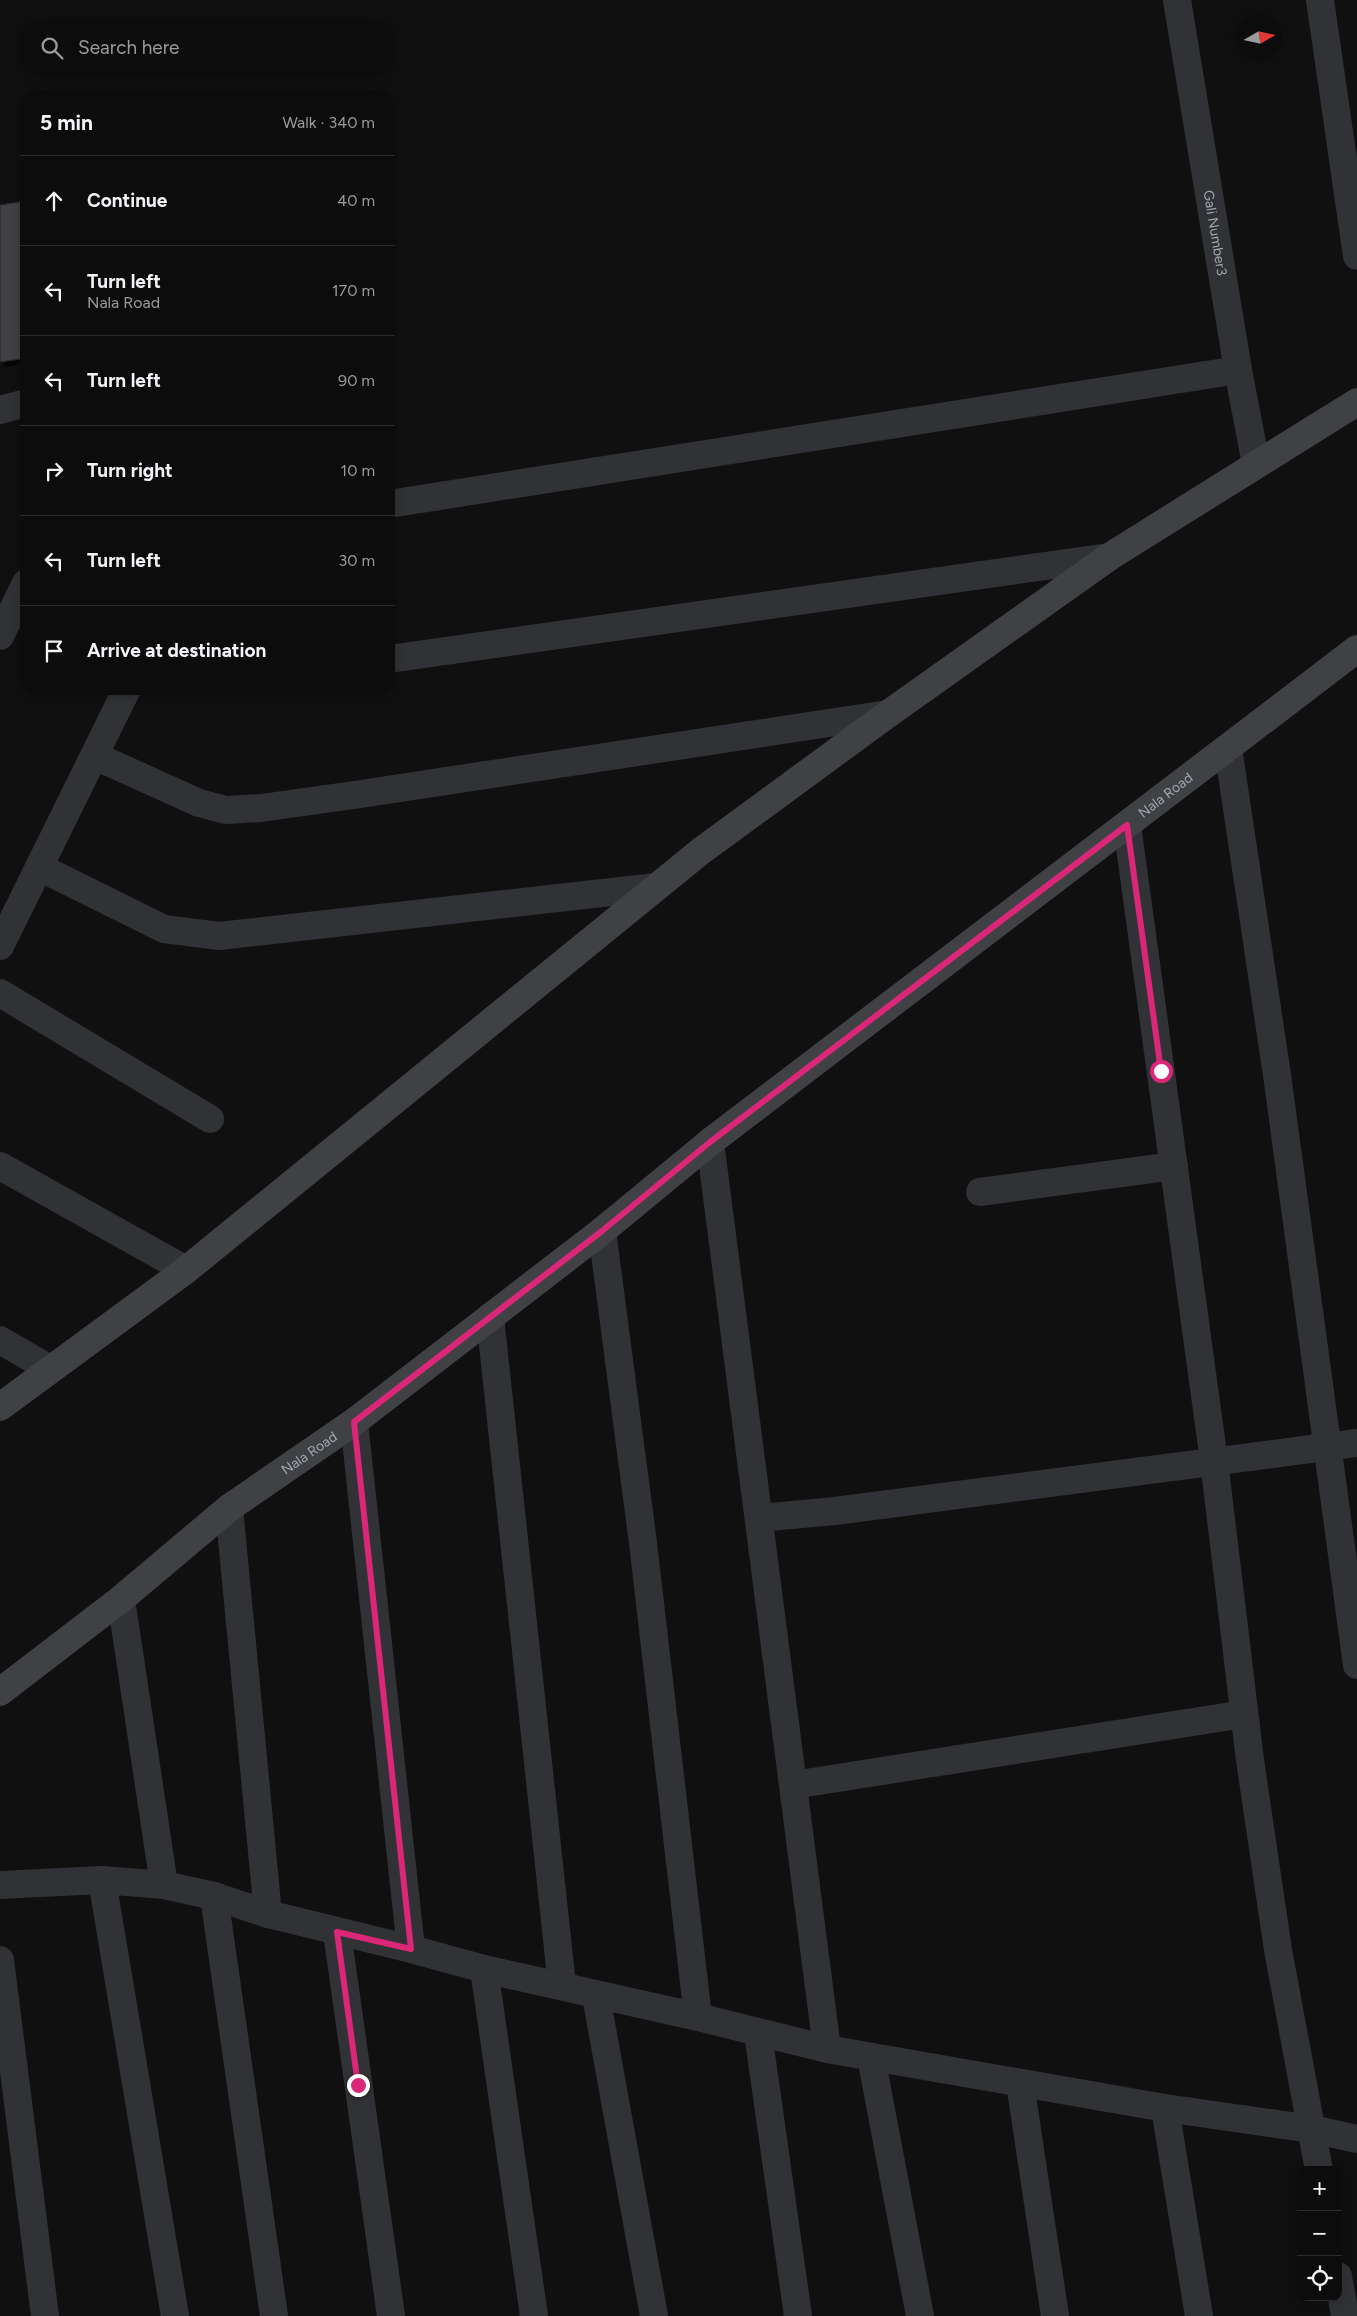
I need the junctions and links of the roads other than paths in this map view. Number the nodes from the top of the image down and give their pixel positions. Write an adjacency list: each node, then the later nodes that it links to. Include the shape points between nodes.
1 (1177, 0): 4 (street, Gali Number3)
2 (1320, 0): 3 (street)
3 (1357, 256)
4 (1238, 370): 8 (street, Gali Number3); 9 (street)
5 (1357, 402): 8 (street)
6 (20, 405): 7 (street)
7 (0, 410)
8 (1256, 464): 10 (street)
9 (395, 503)
10 (1109, 557): 14 (street); 16 (street)
11 (20, 596): 12 (street)
12 (0, 636)
13 (1357, 649): 17 (street, Nala Road)
14 (395, 658)
15 (124, 695): 18 (street)
16 (888, 714): 18 (street, via 354,795 226,810 199,803); 21 (street, via 701,851)
17 (1228, 748): 19 (street, Nala Road); 37 (street, via 1278,1085)
18 (95, 756): 20 (street)
19 (1127, 825): 25 (street, Nala Road); 27 (street)
20 (39, 867): 21 (street, via 164,929 219,936); 22 (street)
21 (656, 888): 30 (street)
22 (0, 946)
23 (0, 993): 24 (street)
24 (210, 1119)
25 (710, 1142): 29 (street, Nala Road); 40 (street)
26 (0, 1166): 30 (street)
27 (1174, 1166): 28 (street); 38 (street)
28 (980, 1192)
29 (602, 1231): 31 (street, Nala Road); 57 (street, via 643,1543)
30 (186, 1270): 33 (street)
31 (490, 1317): 35 (street, Nala Road); 55 (street)
32 (0, 1340): 33 (street)
33 (50, 1369): 34 (street)
34 (0, 1407)
35 (354, 1422): 39 (street, Nala Road); 52 (street)
36 (1357, 1443): 37 (street)
37 (1326, 1446): 38 (street); 42 (street)
38 (1214, 1461): 40 (street, via 835,1511); 44 (street)
39 (230, 1508): 41 (street, Nala Road); 50 (street)
40 (759, 1518): 45 (street)
41 (122, 1599): 43 (street, Nala Road); 48 (street)
42 (1357, 1665)
43 (0, 1692)
44 (1244, 1714): 45 (street); 63 (street, via 1278,1950)
45 (793, 1785): 59 (street)
46 (102, 1880): 47 (street); 48 (street); 68 (street)
47 (0, 1885)
48 (164, 1885): 49 (street)
49 (214, 1896): 50 (street); 69 (street)
50 (268, 1914): 51 (street)
51 (337, 1932): 52 (street); 70 (street)
52 (411, 1949): 54 (street)
53 (0, 1960): 67 (street)
54 (484, 1969): 55 (street); 71 (street)
55 (562, 1985): 56 (street)
56 (596, 1996): 57 (street); 72 (street)
57 (698, 2017): 58 (street)
58 (758, 2033): 59 (street); 73 (street)
59 (827, 2049): 60 (street)
60 (871, 2058): 61 (street); 74 (street)
61 (1020, 2083): 62 (street); 75 (street)
62 (1165, 2108): 63 (street); 76 (street)
63 (1312, 2130): 64 (street); 65 (street)
64 (1357, 2139)
65 (1318, 2166)
66 (1342, 2296): 77 (street)
67 (45, 2316)
68 (175, 2316)
69 (274, 2316)
70 (391, 2316)
71 (534, 2316)
72 (654, 2316)
73 (798, 2316)
74 (920, 2316)
75 (1055, 2316)
76 (1199, 2316)
77 (1346, 2316)

